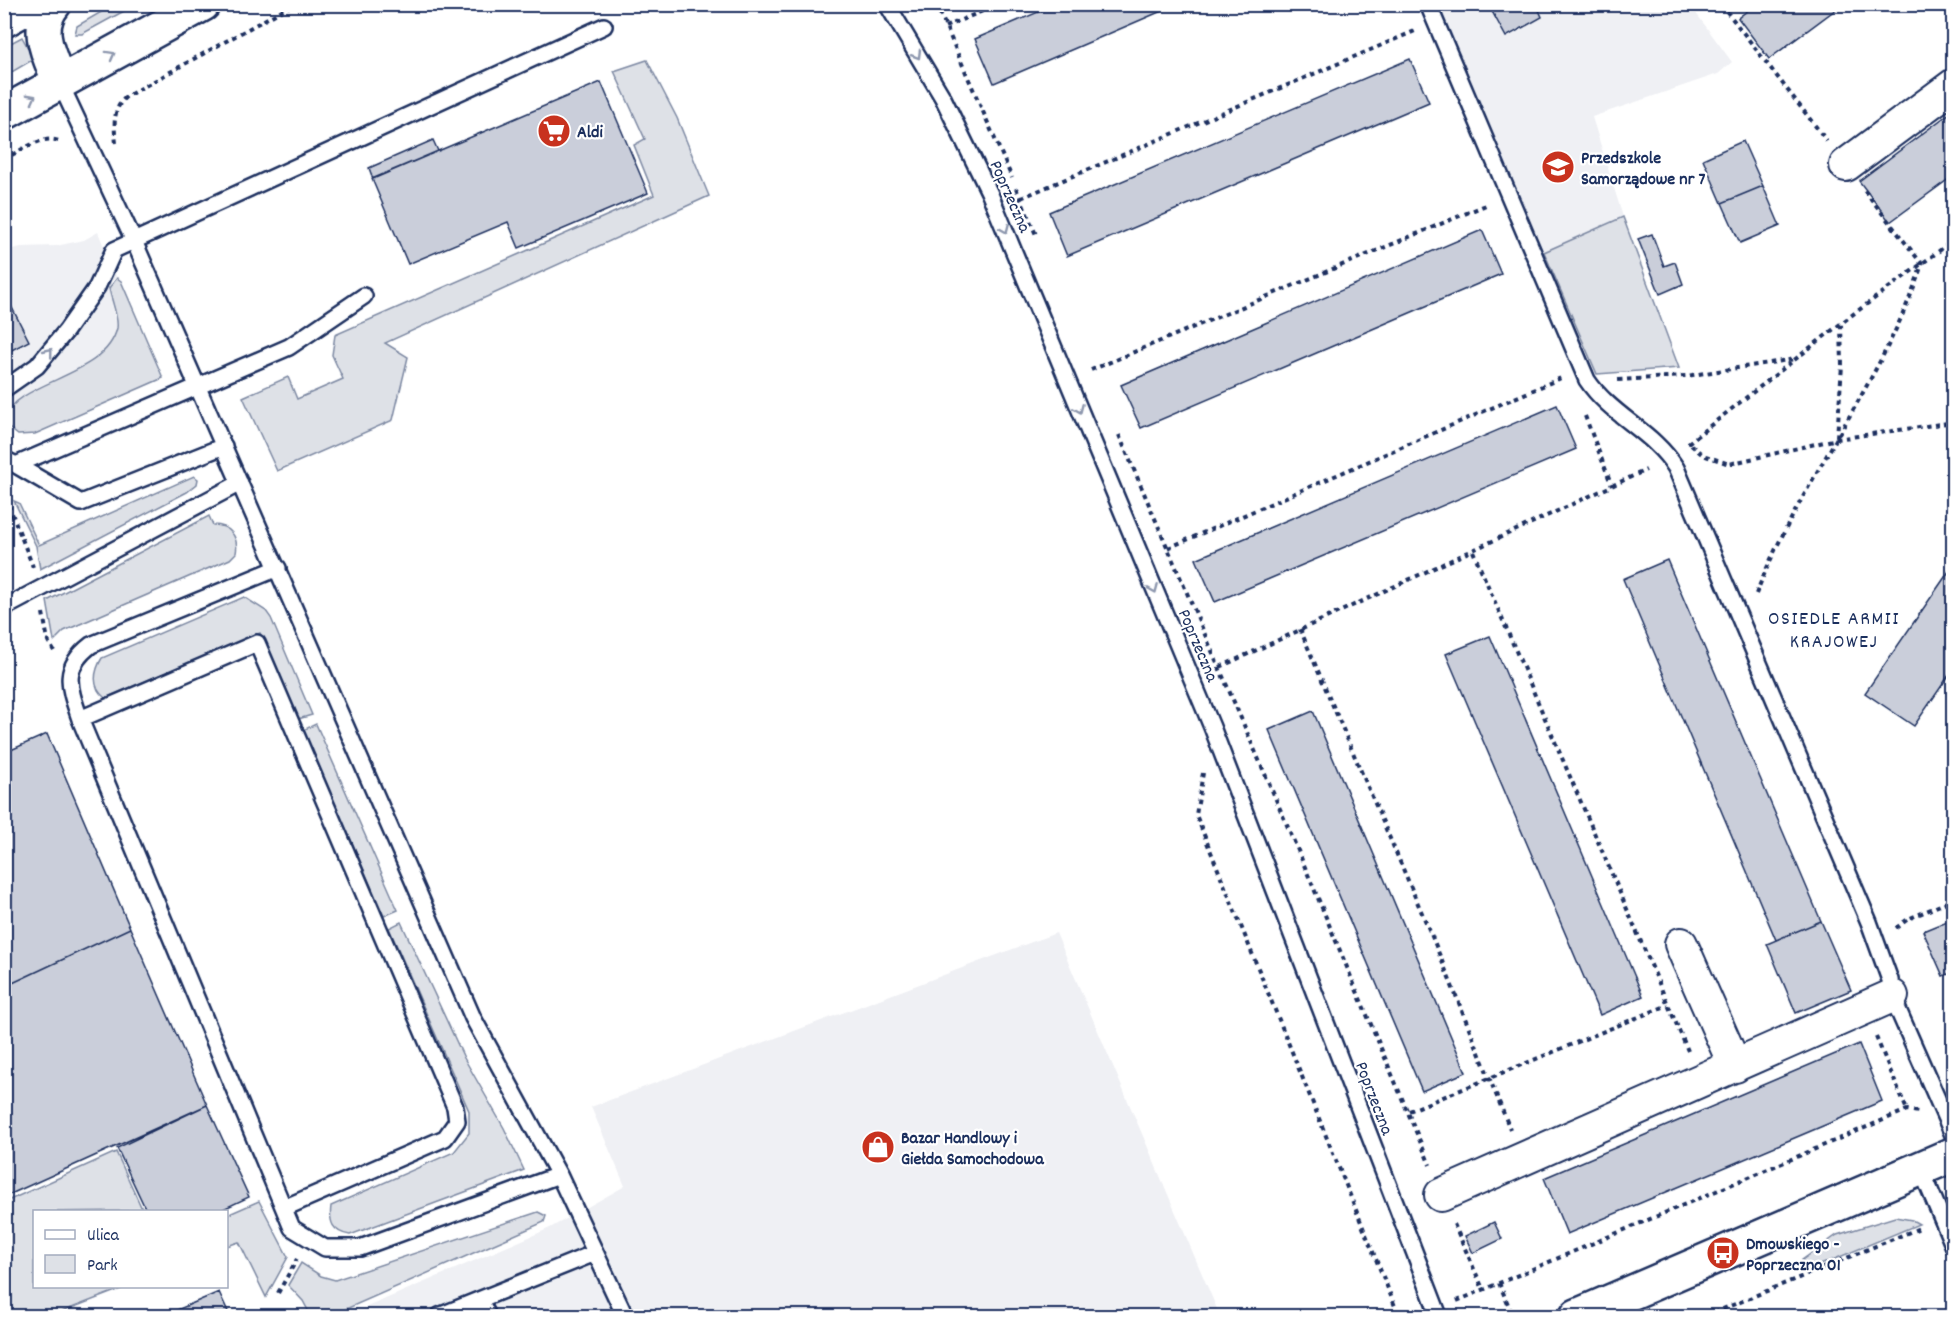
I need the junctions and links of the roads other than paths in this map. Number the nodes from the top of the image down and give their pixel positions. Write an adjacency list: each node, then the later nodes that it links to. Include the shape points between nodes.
1 (33, 4): 6 (street)
2 (54, 4): 8 (street, via 42,29)
3 (203, 4): 8 (street, one-way to 3)
4 (887, 4): 35 (lane, Poprzeczna, one-way to 35, via 943,98 989,192 1212,728)
5 (1428, 4): 23 (lane, via 1587,380 1598,395 1652,438 1669,457 1869,922)
6 (4, 20)
7 (604, 26): 12 (lane)
8 (60, 83): 10 (street, one-way to 8); 12 (lane)
9 (1953, 86): 11 (street)
10 (4, 113)
11 (1846, 165)
12 (134, 241): 14 (lane); 15 (lane, one-way to 12, via 37,366 66,331 97,287 111,252)
13 (364, 296): 14 (lane, via 290,347)
14 (197, 387): 16 (lane); 17 (lane)
15 (4, 389)
16 (224, 446): 17 (lane, via 81,503); 18 (lane)
17 (10, 462)
18 (240, 483): 19 (lane); 20 (lane)
19 (278, 568): 21 (lane, via 91,645 76,657 69,676); 28 (lane, via 473,1018)
20 (4, 608)
21 (80, 719): 30 (lane); 30 (lane, via 257,643 438,1068 457,1121 445,1138)
22 (1681, 944): 24 (street)
23 (1892, 996): 24 (street); 25 (lane)
24 (1735, 1066): 29 (street)
25 (1953, 1137)
26 (1953, 1154): 27 (street)
27 (1921, 1169): 31 (lane); 34 (street)
28 (559, 1175): 30 (lane, via 360,1248 325,1248 292,1228); 32 (lane)
29 (1442, 1195)
30 (284, 1208)
31 (1953, 1247)
32 (595, 1253): 33 (lane); 38 (lane)
33 (480, 1300): 36 (lane); 37 (lane)
34 (1623, 1307): 39 (street)
35 (1437, 1314)
36 (439, 1317)
37 (488, 1317)
38 (625, 1317)
39 (1577, 1317)

